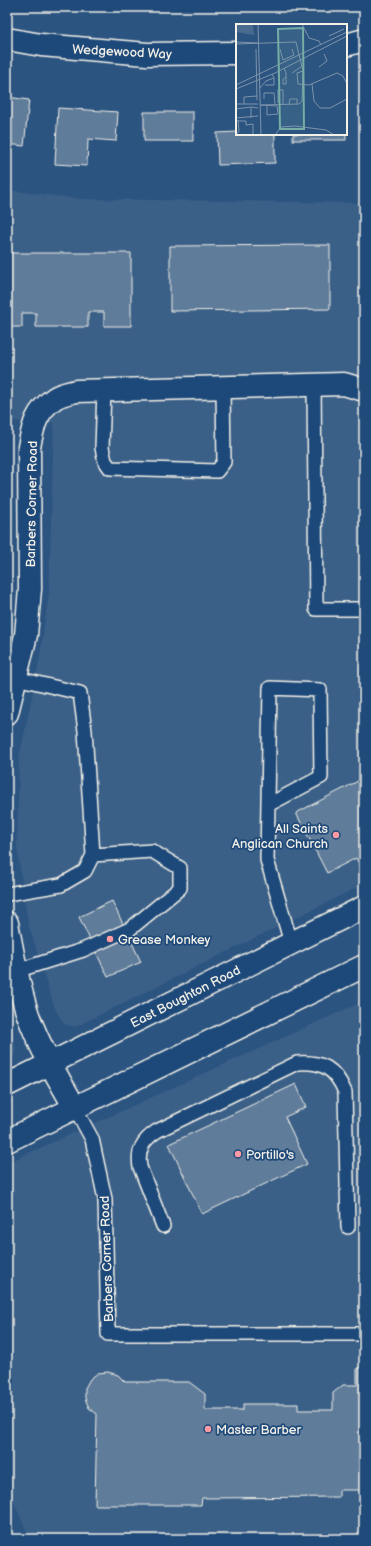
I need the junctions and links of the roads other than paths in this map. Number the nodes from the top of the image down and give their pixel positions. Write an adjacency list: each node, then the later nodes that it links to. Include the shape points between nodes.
1 (7, 39): 4 (street, Wedgewood Way, via 41,45 147,54)
2 (364, 40): 3 (street)
3 (347, 45)
4 (236, 53)
5 (364, 376): 8 (street, Barbers Corner Road)
6 (314, 384): 7 (street, Barbers Corner Road); 8 (street, Barbers Corner Road); 10 (lane, via 316,609)
7 (223, 387): 9 (street, Barbers Corner Road); 9 (lane, via 224,462 217,471 110,468 104,461 102,448)
8 (354, 387)
9 (104, 390): 11 (street, Barbers Corner Road, via 76,390 56,398 42,410 33,425 29,446 30,589 26,635)
10 (364, 609)
11 (12, 677): 12 (street, Barbers Corner Road); 14 (lane, via 80,693)
12 (7, 714)
13 (268, 805): 13 (lane, via 270,688 320,690 321,777); 18 (lane, via 267,860)
14 (93, 855): 15 (lane, via 85,871 60,885); 20 (lane, via 152,851 180,868 180,888 130,929 84,950)
15 (7, 894)
16 (364, 907): 18 (street, East Boughton Road)
17 (7, 923): 20 (street, Barbers Corner Road)
18 (291, 943): 21 (street, East Boughton Road)
19 (364, 966): 23 (street)
20 (16, 971): 21 (street, Barbers Corner Road, via 28,1016)
21 (49, 1064): 22 (street, East Boughton Road); 23 (street, Barbers Corner Road)
22 (7, 1085)
23 (75, 1108): 24 (street); 27 (lane, Barbers Corner Road, via 92,1139 105,1199 108,1334)
24 (7, 1141)
25 (163, 1226): 26 (lane, via 140,1167 140,1150 144,1142 158,1131 297,1063 309,1062 322,1064 332,1071 340,1080 345,1092)
26 (348, 1227)
27 (364, 1334)

